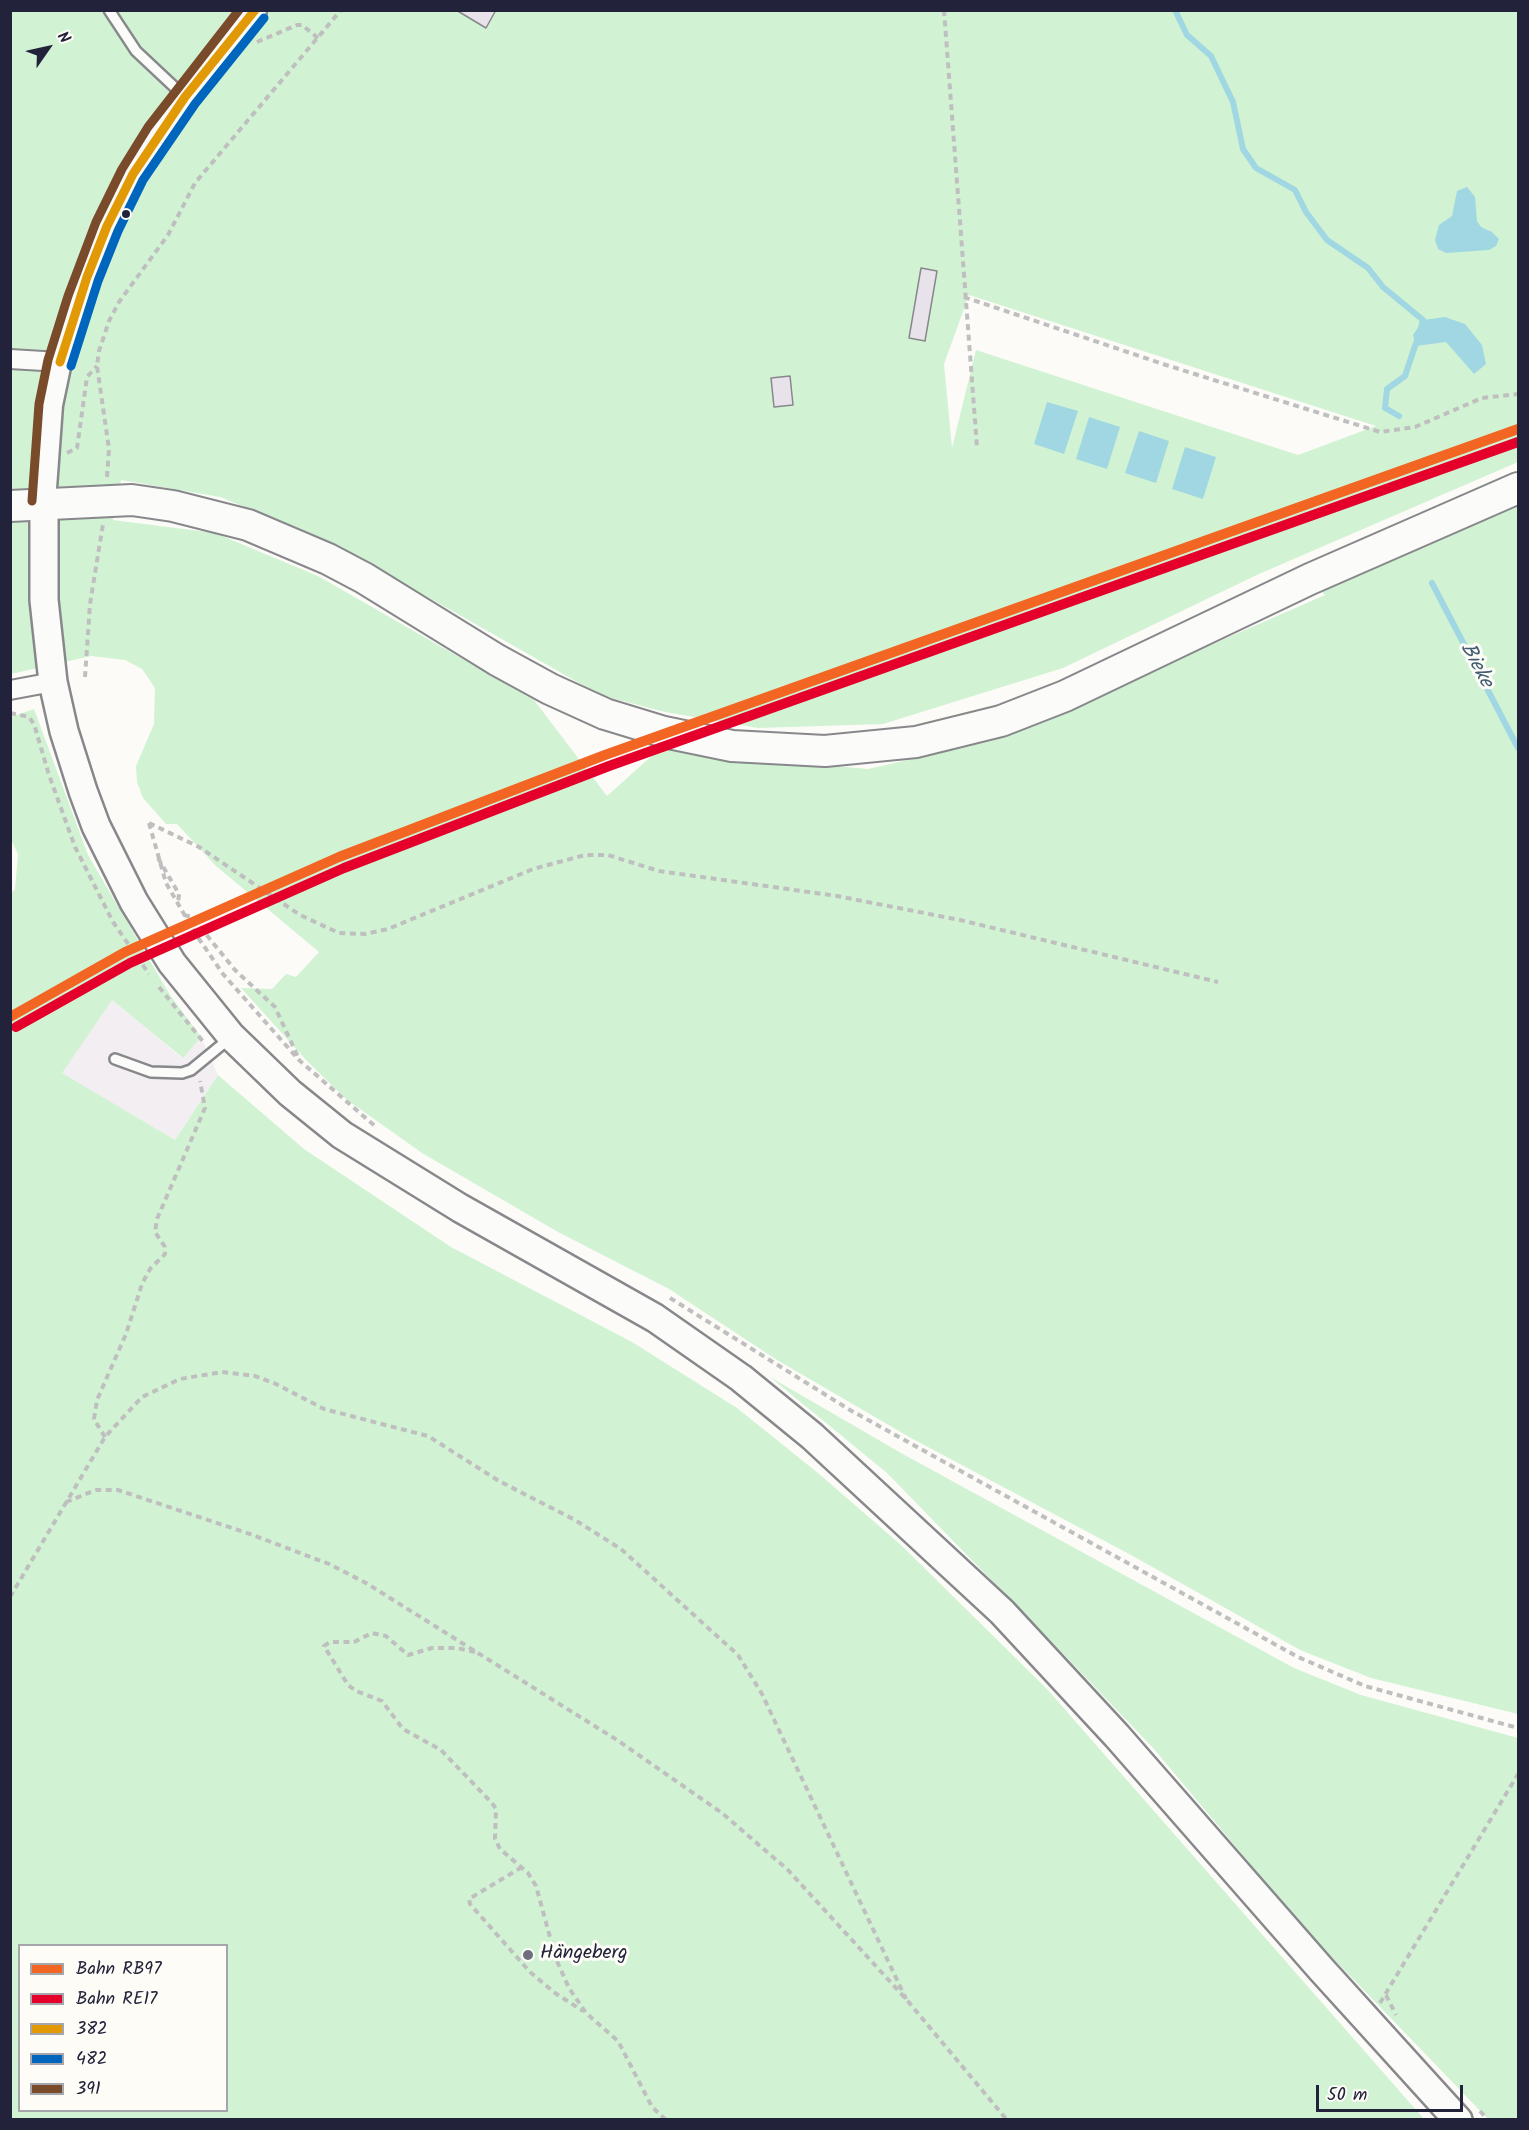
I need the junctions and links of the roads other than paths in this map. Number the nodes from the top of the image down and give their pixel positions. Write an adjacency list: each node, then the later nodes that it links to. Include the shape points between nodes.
1 (109, 10): 3 (lane, via 136,51)
2 (255, 10): 3 (street)
3 (185, 97): 5 (street, via 151,143 117,202 87,277)
4 (10, 359): 5 (street)
5 (60, 362): 7 (street, via 51,405)
6 (1518, 488): 7 (main road, via 1320,574 1065,696 1000,721 916,742 825,751 732,746 664,732 605,714 505,665 364,578 248,525 132,500)
7 (44, 502): 8 (main road); 9 (main road, via 44,600)
8 (10, 506)
9 (53, 682): 10 (street); 11 (main road, via 73,762 96,826 118,872)
10 (10, 690)
11 (222, 1045): 12 (lane, via 191,1070 173,1074 151,1072); 13 (main road, via 342,1135 460,1208 655,1318 741,1378 812,1436 1019,1629)
12 (115, 1059)
13 (1458, 2120)

